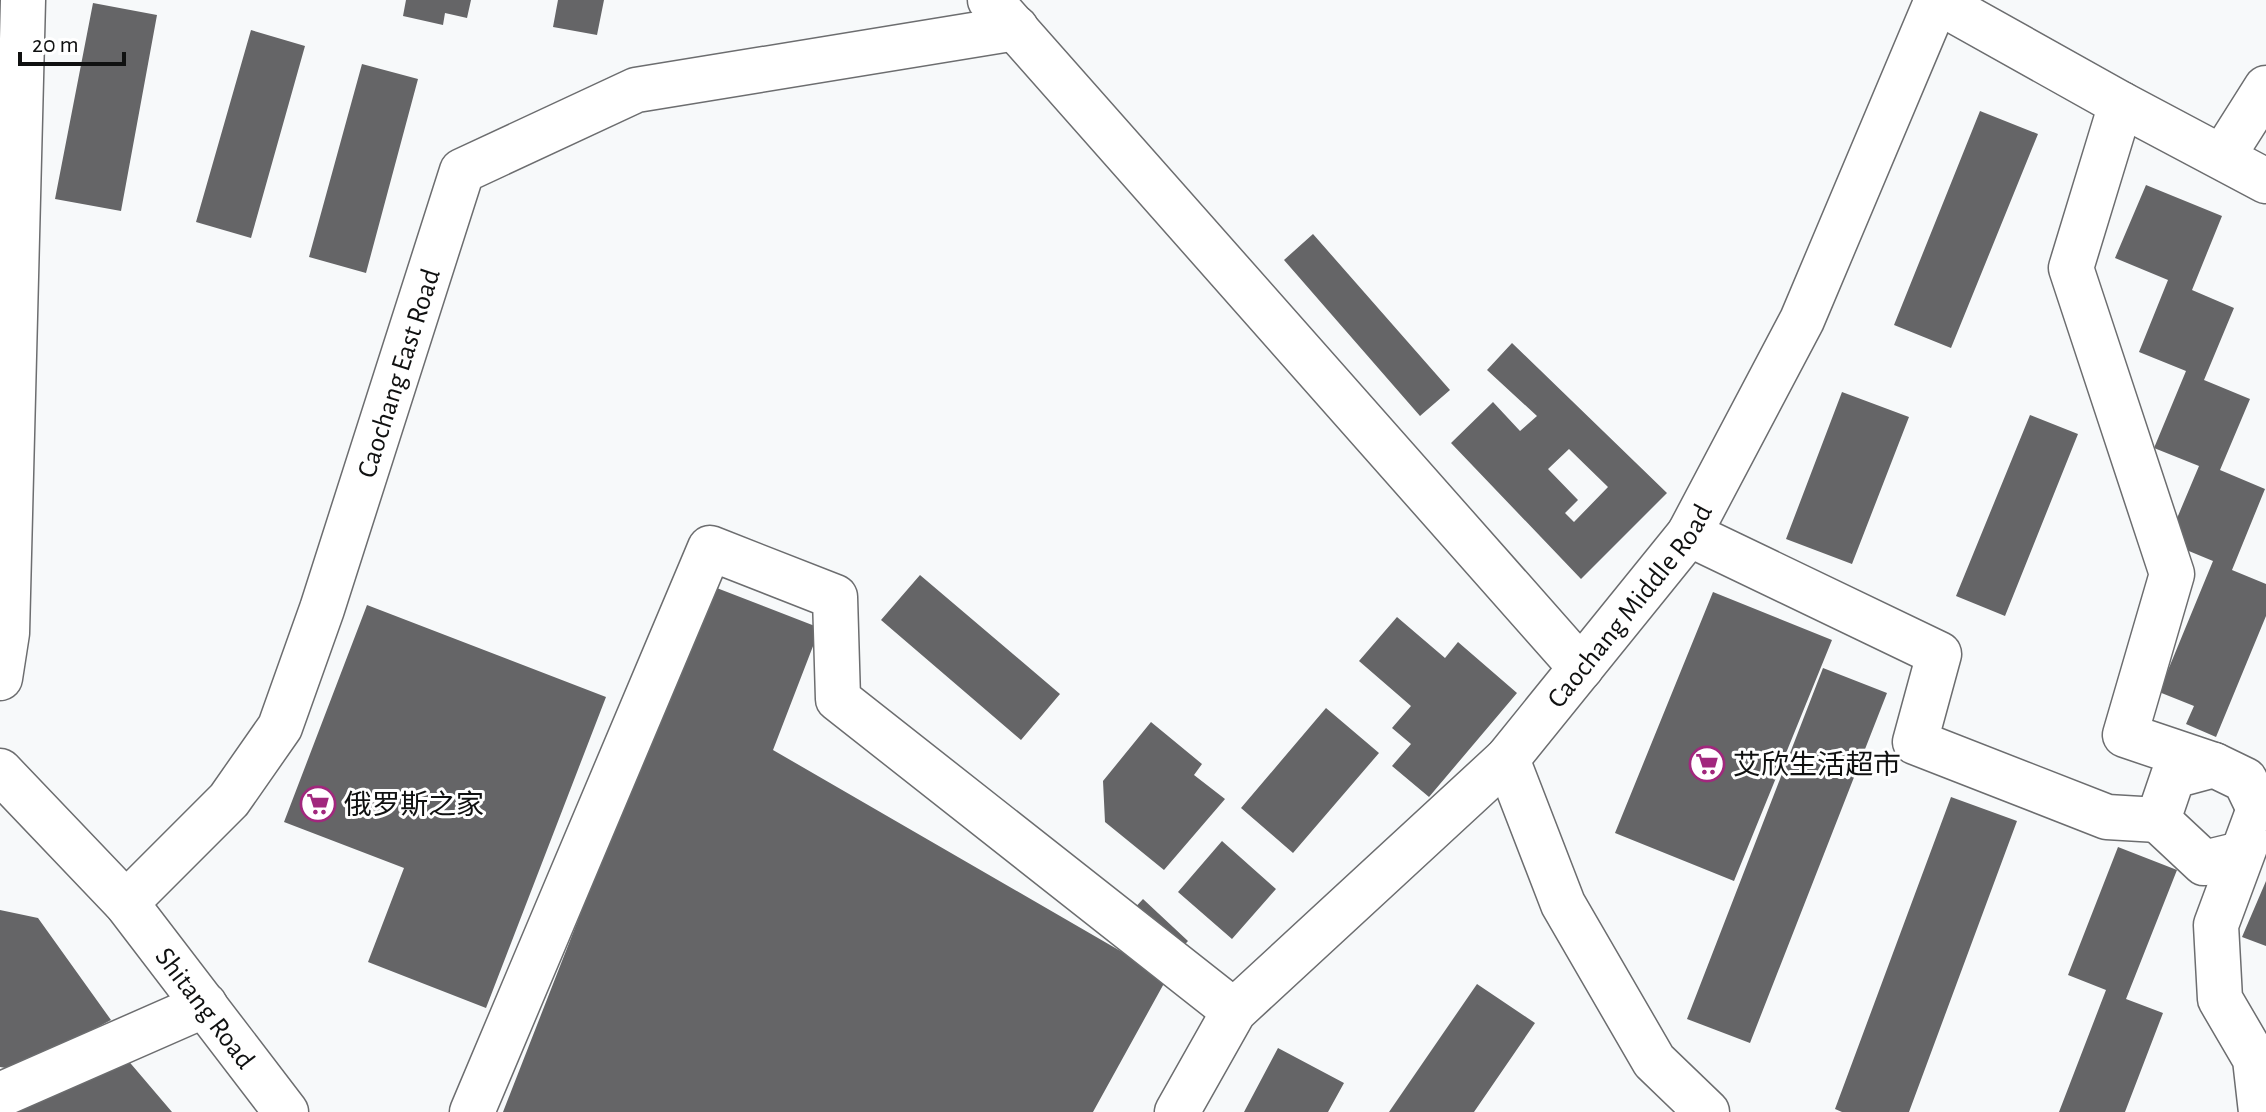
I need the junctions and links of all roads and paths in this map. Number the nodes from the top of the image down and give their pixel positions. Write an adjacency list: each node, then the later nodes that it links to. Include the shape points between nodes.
1 (23, 0): 10 (street, via 7,633)
2 (1937, 0): 5 (street); 8 (street, Caochang Middle Road, via 1802,320)
3 (1003, 14): 9 (street); 17 (street, Caochang East Road, via 636,90 462,171 280,727 229,800)
4 (2266, 88): 6 (street)
5 (2121, 104): 6 (street); 12 (street, via 2071,268 2172,574 2125,735)
6 (2223, 156): 7 (street)
7 (2266, 181)
8 (1689, 534): 9 (street, Caochang Middle Road); 15 (street, via 1939,654 1915,742 2107,817)
9 (1581, 668): 11 (street, Caochang Middle Road)
10 (0, 678)
11 (1507, 759): 19 (street, Caochang Middle Road); 24 (street, via 1563,904 1654,1061)
12 (2214, 765): 14 (street, via 2245,780); 15 (street, via 2173,776)
13 (0, 771): 17 (street)
14 (2262, 808): 16 (street)
15 (2158, 820): 16 (street, via 2204,863)
16 (2241, 854): 25 (street, via 2216,925 2220,999 2255,1059)
17 (126, 903): 18 (street, Shitang Road)
18 (205, 1005): 20 (street); 21 (street, Shitang Road)
19 (1234, 1011): 22 (street, via 838,699 835,597 710,548); 23 (street, Caochang Middle Road)
20 (0, 1095)
21 (286, 1112)
22 (472, 1112)
23 (1177, 1112)
24 (1707, 1112)
25 (2261, 1112)

